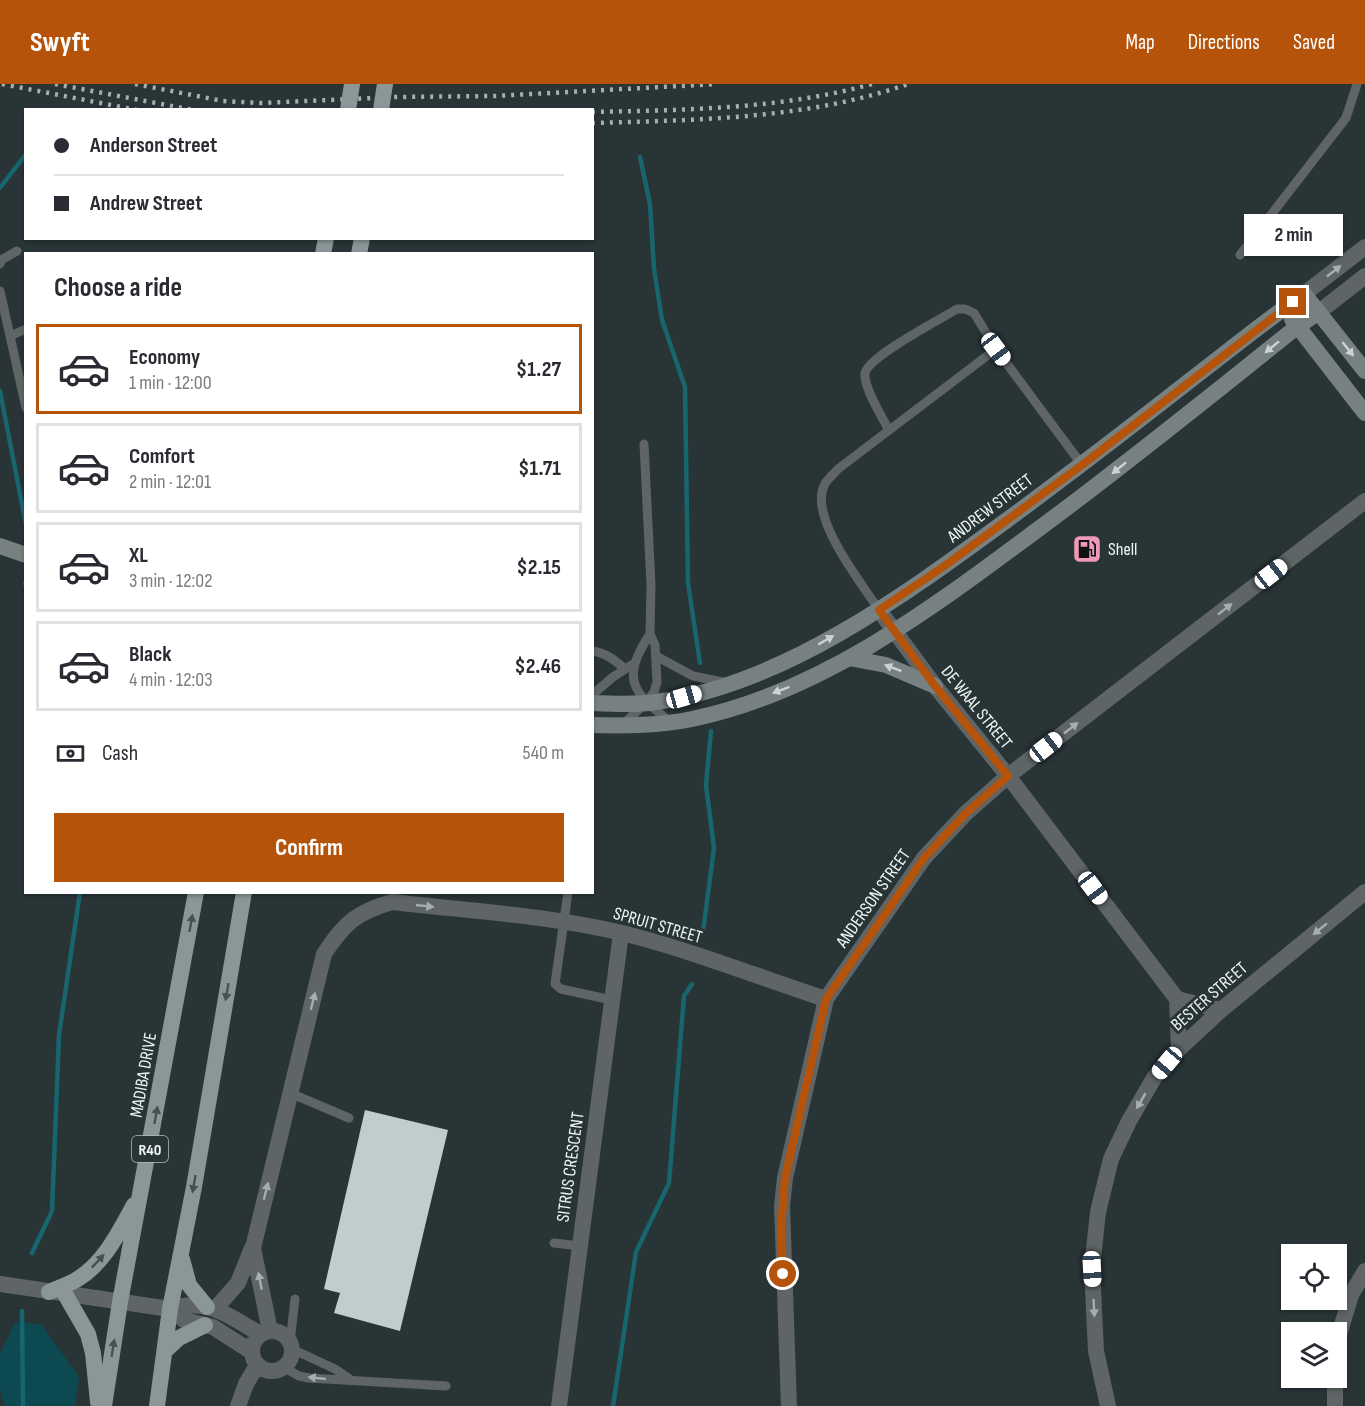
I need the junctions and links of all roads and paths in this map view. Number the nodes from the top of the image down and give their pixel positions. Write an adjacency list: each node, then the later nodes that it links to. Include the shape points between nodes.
1 (352, 84): 4 (main road, bridge)
2 (385, 84): 5 (main road, bridge)
3 (1357, 84): 8 (lane, via 1346,118)
4 (348, 108)
5 (381, 108)
6 (1365, 247): 12 (street, ANDREW STREET, one-way to 6)
7 (17, 251): 9 (lane)
8 (1240, 255)
9 (0, 264)
10 (1365, 276): 14 (street)
11 (0, 291): 17 (lane)
12 (1304, 294): 13 (main road, ANDREW STREET); 14 (main road)
13 (1283, 309): 15 (main road); 24 (main road, ANDREW STREET)
14 (1319, 312): 15 (main road); 19 (main road, one-way to 19)
15 (1298, 326): 21 (main road); 29 (main road, one-way to 29, via 1098,486)
16 (24, 330): 17 (lane)
17 (10, 336): 20 (lane)
18 (996, 349): 22 (lane); 22 (lane, via 974,313 957,309 882,354 865,374 866,385); 24 (lane)
19 (1365, 371)
20 (24, 399)
21 (1365, 413)
22 (888, 429): 28 (lane, via 838,469 824,486 821,501 832,537)
23 (644, 444): 30 (lane)
24 (1082, 465): 28 (main road, ANDREW STREET)
25 (1365, 501): 43 (street, ANDERSON STREET, one-way to 25)
26 (0, 546): 27 (main road)
27 (24, 554)
28 (879, 610): 29 (street, DE WAAL STREET); 35 (main road, ANDREW STREET, one-way to 28, via 774,666)
29 (895, 631): 33 (main road); 36 (street, DE WAAL STREET)
30 (650, 633): 32 (lane); 34 (lane)
31 (594, 651): 34 (lane)
32 (656, 656): 35 (lane, via 693,676); 39 (lane, via 657,682)
33 (849, 658): 36 (main road, one-way to 33, via 886,664); 40 (main road, one-way to 40, via 783,690)
34 (629, 666): 37 (lane); 39 (lane, via 637,692)
35 (730, 684): 39 (main road, ANDREW STREET)
36 (935, 686): 43 (street, DE WAAL STREET)
37 (594, 693)
38 (594, 703): 39 (main road, ANDREW STREET)
39 (646, 703): 40 (lane); 42 (lane)
40 (671, 722): 42 (main road)
41 (594, 725): 42 (main road)
42 (621, 726)
43 (1008, 776): 50 (street, ANDERSON STREET, via 924,858); 51 (street, DE WAAL STREET)
44 (1365, 892): 53 (street, BESTER STREET, one-way to 53)
45 (196, 894): 57 (main road, MADIBA DRIVE / R40, one-way to 45)
46 (244, 894): 61 (main road, one-way to 61)
47 (568, 894): 48 (lane)
48 (565, 921): 49 (street, SPRUIT STREET); 52 (lane, via 555,984); 55 (street, SPRUIT STREET, one-way to 48, via 324,954 339,931 368,909 392,902)
49 (621, 933): 50 (street, SPRUIT STREET); 52 (street, SITRUS CRESCENT)
50 (826, 999): 84 (street, ANDERSON STREET, via 782,1206)
51 (1177, 999): 53 (street); 54 (street)
52 (612, 1000): 59 (street, SITRUS CRESCENT)
53 (1221, 1010): 54 (street, BESTER STREET)
54 (1179, 1048): 85 (street, BESTER STREET, one-way to 85, via 1154,1078 1130,1121 1112,1159 1098,1212 1092,1269 1096,1351)
55 (290, 1093): 56 (lane); 60 (street, one-way to 55)
56 (349, 1118)
57 (142, 1189): 64 (main road, one-way to 57, via 99,1262); 66 (main road, MADIBA DRIVE / R40)
58 (554, 1243): 59 (lane)
59 (579, 1246): 83 (street, SITRUS CRESCENT)
60 (253, 1248): 67 (street, via 237,1284); 71 (street, one-way to 60)
61 (181, 1252): 67 (main road, via 189,1285); 68 (main road)
62 (1365, 1271): 69 (street, via 1351,1295)
63 (0, 1284): 64 (street)
64 (57, 1293): 66 (street); 79 (main road, via 88,1334)
65 (295, 1299): 72 (lane)
66 (120, 1302): 68 (street); 80 (main road, MADIBA DRIVE / R40, one-way to 66)
67 (212, 1308): 68 (street, via 186,1304); 71 (street)
68 (170, 1310): 70 (street, via 184,1320); 73 (main road)
69 (1343, 1322)
70 (206, 1325): 73 (main road, via 179,1338); 74 (street)
71 (266, 1327): 72 (street, via 282,1334); 74 (street, via 255,1339)
72 (291, 1346): 75 (street, via 291,1356); 76 (lane)
73 (165, 1352): 81 (main road)
74 (255, 1358): 75 (street, via 270,1370); 82 (street)
75 (283, 1367): 76 (lane, one-way to 75, via 299,1376)
76 (353, 1382): 77 (lane)
77 (446, 1386)
78 (1335, 1388): 86 (street)
79 (98, 1406)
80 (104, 1406)
81 (157, 1406)
82 (238, 1406)
83 (559, 1406)
84 (789, 1406)
85 (1108, 1406)
86 (1335, 1406)

